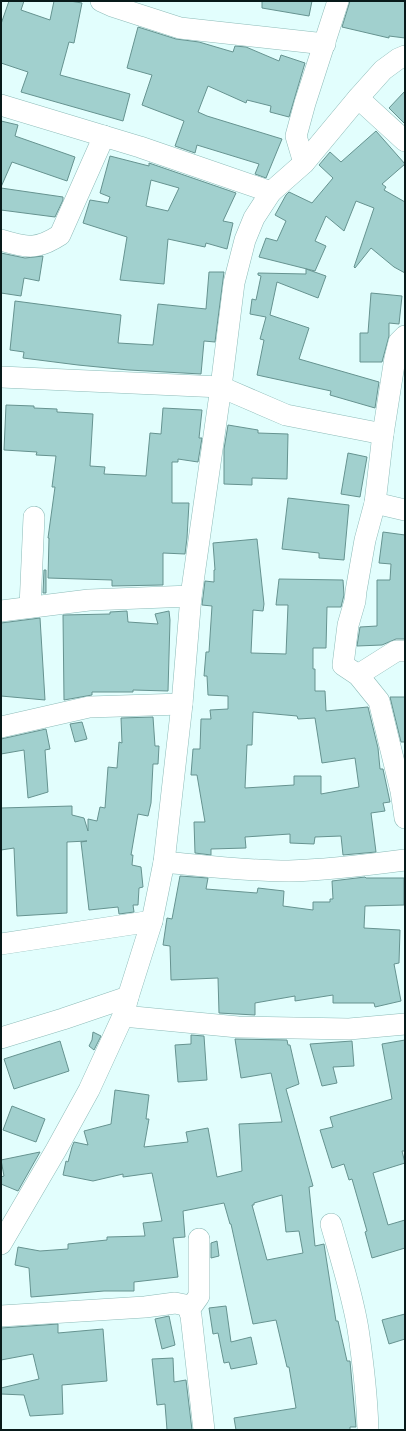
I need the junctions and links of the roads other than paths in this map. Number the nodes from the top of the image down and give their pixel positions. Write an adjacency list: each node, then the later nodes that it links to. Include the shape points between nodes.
1 (101, 1): 3 (street, via 180,28)
2 (338, 1): 3 (street)
3 (325, 44): 9 (street, via 296,136)
4 (403, 60): 5 (street, via 383,70)
5 (358, 98): 8 (street); 9 (street)
6 (1, 105): 7 (street)
7 (104, 136): 10 (street); 11 (street, via 60,235 39,246 28,247)
8 (405, 141)
9 (304, 163): 10 (street)
10 (271, 192): 14 (street, via 254,218 244,240 234,283)
11 (1, 240)
12 (405, 336): 15 (street, via 399,342 395,358)
13 (1, 377): 14 (street)
14 (221, 387): 15 (street, via 286,415); 19 (street)
15 (383, 434): 16 (street)
16 (374, 502): 17 (street); 23 (street, via 348,625 343,665)
17 (405, 510)
18 (34, 517): 20 (street)
19 (191, 596): 20 (street, via 89,600); 24 (street)
20 (30, 607): 21 (street)
21 (1, 611)
22 (405, 651): 23 (street, via 396,651)
23 (358, 675): 26 (street, via 379,701)
24 (182, 704): 25 (street, via 90,707); 28 (street)
25 (1, 727)
26 (405, 818)
27 (405, 860): 28 (street, via 290,871 233,870)
28 (164, 862): 29 (street)
29 (152, 921): 30 (street); 31 (street)
30 (1, 944)
31 (125, 1006): 32 (street, via 238,1027 349,1028); 33 (street, via 63,1019); 34 (street, via 89,1090)
32 (405, 1024)
33 (1, 1038)
34 (8, 1222): 37 (street)
35 (331, 1224): 41 (street, via 358,1328)
36 (199, 1239): 38 (street, via 199,1296)
37 (1, 1244)
38 (189, 1310): 39 (street, via 184,1305 175,1303); 40 (street)
39 (1, 1316)
40 (204, 1430)
41 (368, 1430)

